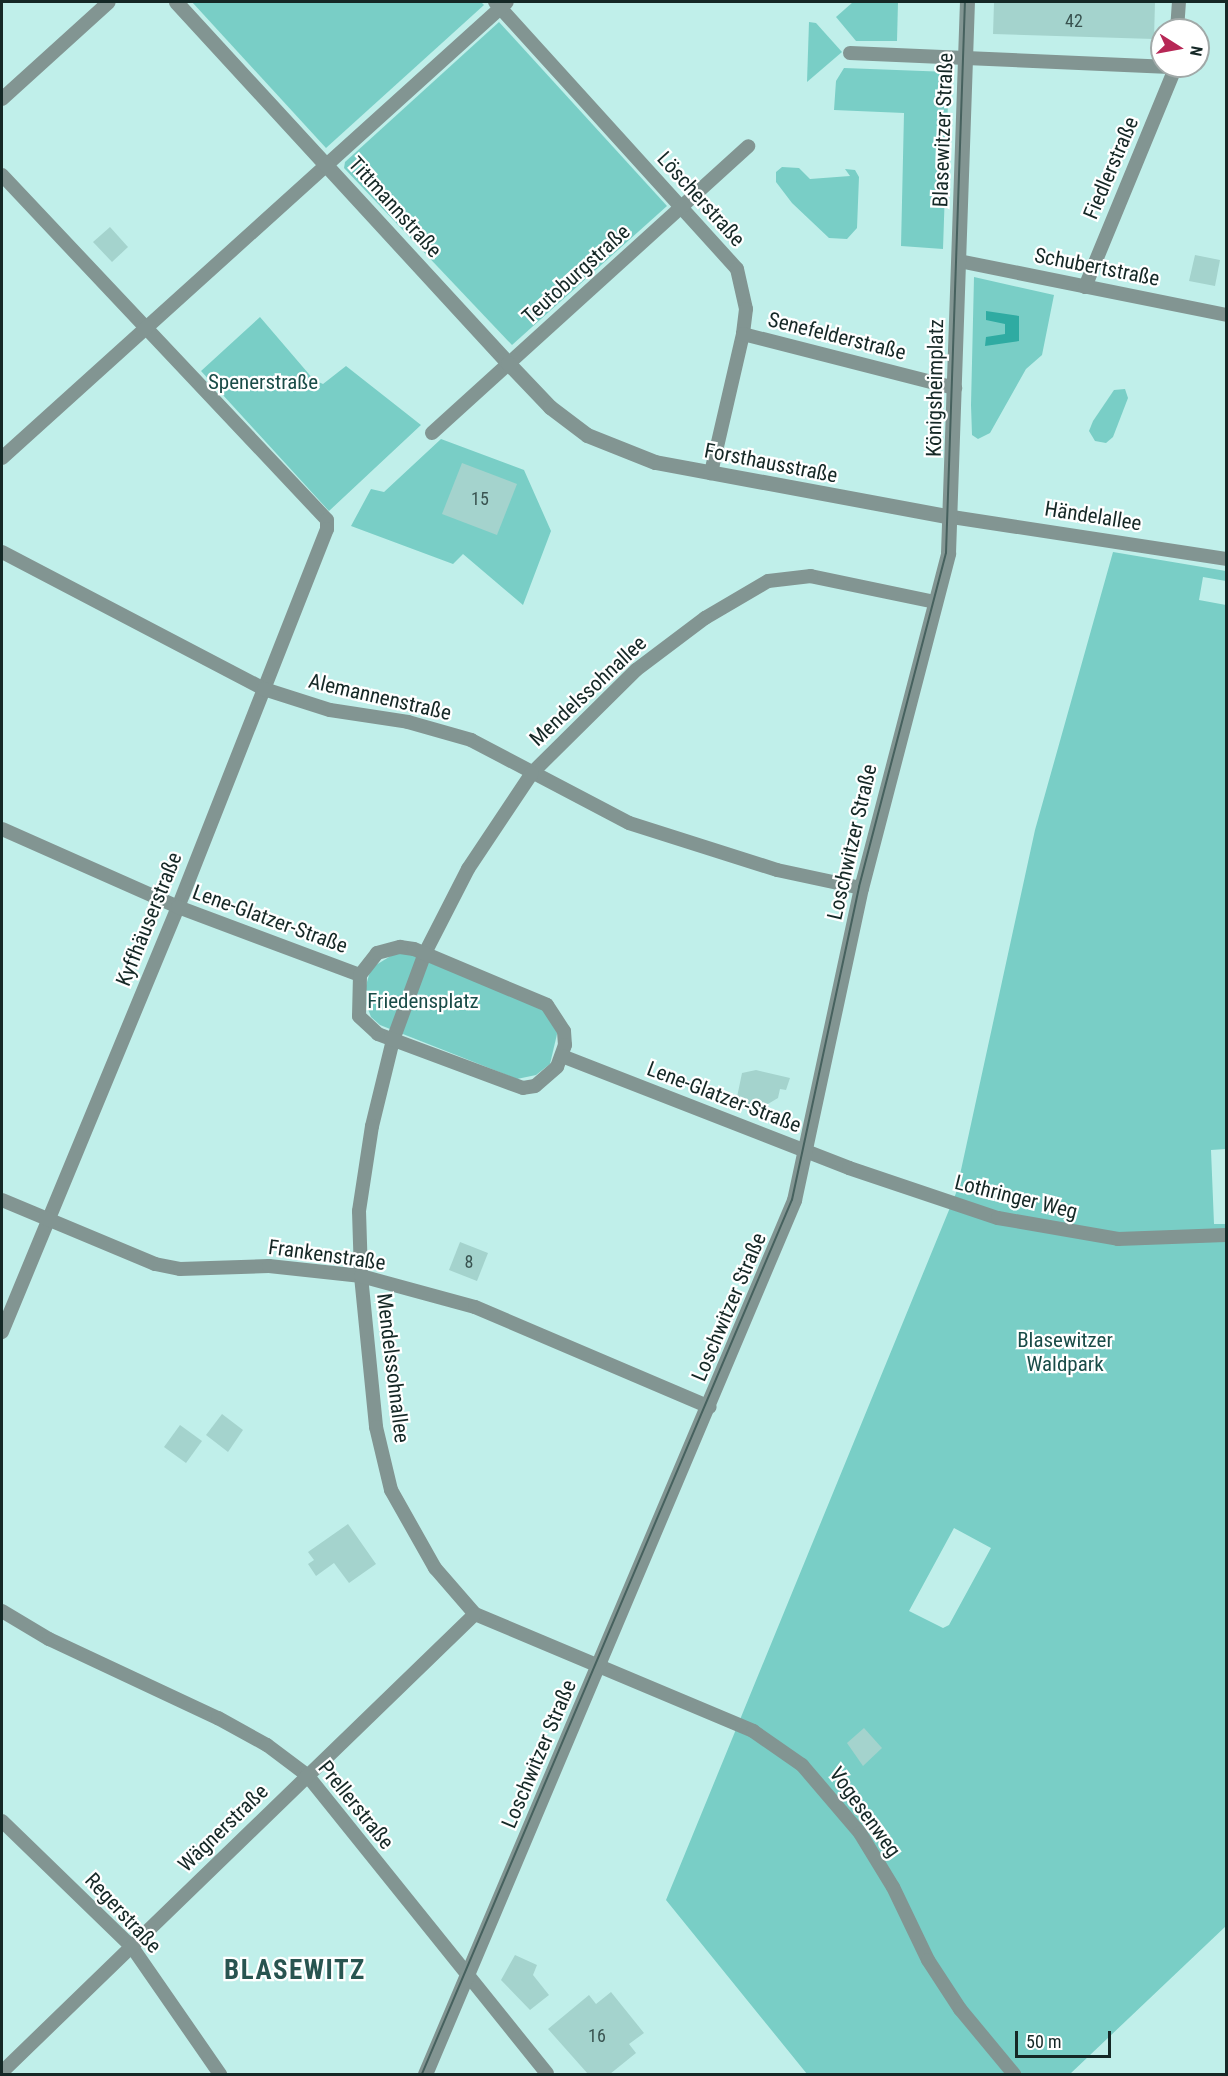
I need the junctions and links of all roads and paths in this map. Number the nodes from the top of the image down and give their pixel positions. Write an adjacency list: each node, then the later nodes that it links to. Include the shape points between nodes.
1 (109, 2): 11 (street)
2 (176, 2): 13 (street, Tittmannstraße)
3 (968, 2): 8 (street, Blasewitzer Straße)
4 (1179, 2): 6 (street)
5 (501, 3): 13 (street); 15 (street, Löscherstraße)
6 (1178, 18)
7 (850, 53): 8 (street)
8 (966, 58): 9 (street); 16 (street, Blasewitzer Straße)
9 (1150, 66)
10 (1171, 78): 17 (street, Fiedlerstraße)
11 (2, 99)
12 (748, 147): 15 (street, Teutoburgstraße)
13 (329, 165): 19 (street); 21 (street, Tittmannstraße)
14 (2, 175): 19 (street)
15 (681, 207): 20 (street, Löscherstraße, via 737,269 746,309); 21 (street, Teutoburgstraße)
16 (959, 261): 17 (street, Schubertstraße); 22 (street, Königsheimplatz)
17 (1084, 287): 18 (street, Schubertstraße)
18 (1227, 315)
19 (146, 326): 25 (street); 31 (street, Kyffhäuserstraße, via 327,520 324,537)
20 (743, 334): 22 (street, Senefelderstraße); 26 (street, Löscherstraße)
21 (508, 363): 23 (street, Teutoburgstraße); 24 (street, Tittmannstraße, via 550,406)
22 (956, 388): 27 (street, Königsheimplatz)
23 (432, 433)
24 (587, 435): 26 (street, Forsthausstraße, via 655,462)
25 (2, 458)
26 (711, 473): 27 (street, Forsthausstraße)
27 (952, 517): 29 (street, Händelallee); 30 (street, Loschwitzer Straße)
28 (2, 552): 31 (street, Alemannenstraße)
29 (1227, 559)
30 (935, 602): 32 (street, Mendelssohnallee, via 811,576 768,581 705,618 636,670); 34 (street, Loschwitzer Straße)
31 (264, 689): 32 (street, Alemannenstraße, via 330,711 408,722 471,740); 35 (street, Kyffhäuserstraße)
32 (532, 772): 34 (street, Alemannenstraße, via 629,823 777,870); 36 (street, Mendelssohnallee, via 468,869)
33 (2, 829): 35 (street, Lene-Glatzer-Straße)
34 (861, 888): 40 (street, Loschwitzer Straße)
35 (177, 908): 37 (street, Lene-Glatzer-Straße); 42 (street, Kyffhäuserstraße)
36 (425, 953): 37 (street, via 400,947 377,953); 38 (street); 39 (street, via 547,1005 564,1031)
37 (360, 975): 38 (street, via 359,1016 378,1034)
38 (393, 1040): 39 (street, via 523,1088 547,1078); 44 (street, Mendelssohnallee, via 372,1126 359,1211)
39 (562, 1056): 40 (street, Lene-Glatzer-Straße)
40 (804, 1151): 43 (street, Lothringer Weg, via 955,1205 1029,1226 1118,1239); 46 (street, Loschwitzer Straße, via 789,1219)
41 (2, 1200): 42 (street, Frankenstraße)
42 (47, 1219): 44 (street, Frankenstraße, via 155,1264 180,1269 269,1266); 45 (street, Kyffhäuserstraße)
43 (1227, 1235)
44 (361, 1276): 46 (street, Frankenstraße, via 475,1307); 48 (street, Mendelssohnallee, via 376,1426 391,1490 435,1568)
45 (2, 1332)
46 (710, 1407): 49 (street, Loschwitzer Straße)
47 (2, 1611): 50 (street, Prellerstraße, via 49,1640 218,1718 267,1745)
48 (475, 1614): 49 (street, Mendelssohnallee); 50 (street, Wägnerstraße)
49 (600, 1667): 53 (street, Loschwitzer Straße); 58 (street, Vogesenweg, via 753,1731 802,1765 860,1833 893,1887 934,1970)
50 (307, 1775): 52 (street, Wägnerstraße); 53 (street, Prellerstraße)
51 (2, 1821): 52 (street, Regerstraße)
52 (132, 1947): 54 (street, Wägnerstraße); 55 (street, Regerstraße)
53 (466, 1977): 56 (street, Loschwitzer Straße); 57 (street, Prellerstraße)
54 (2, 2072)
55 (220, 2074)
56 (425, 2074)
57 (548, 2074)
58 (1014, 2074)

